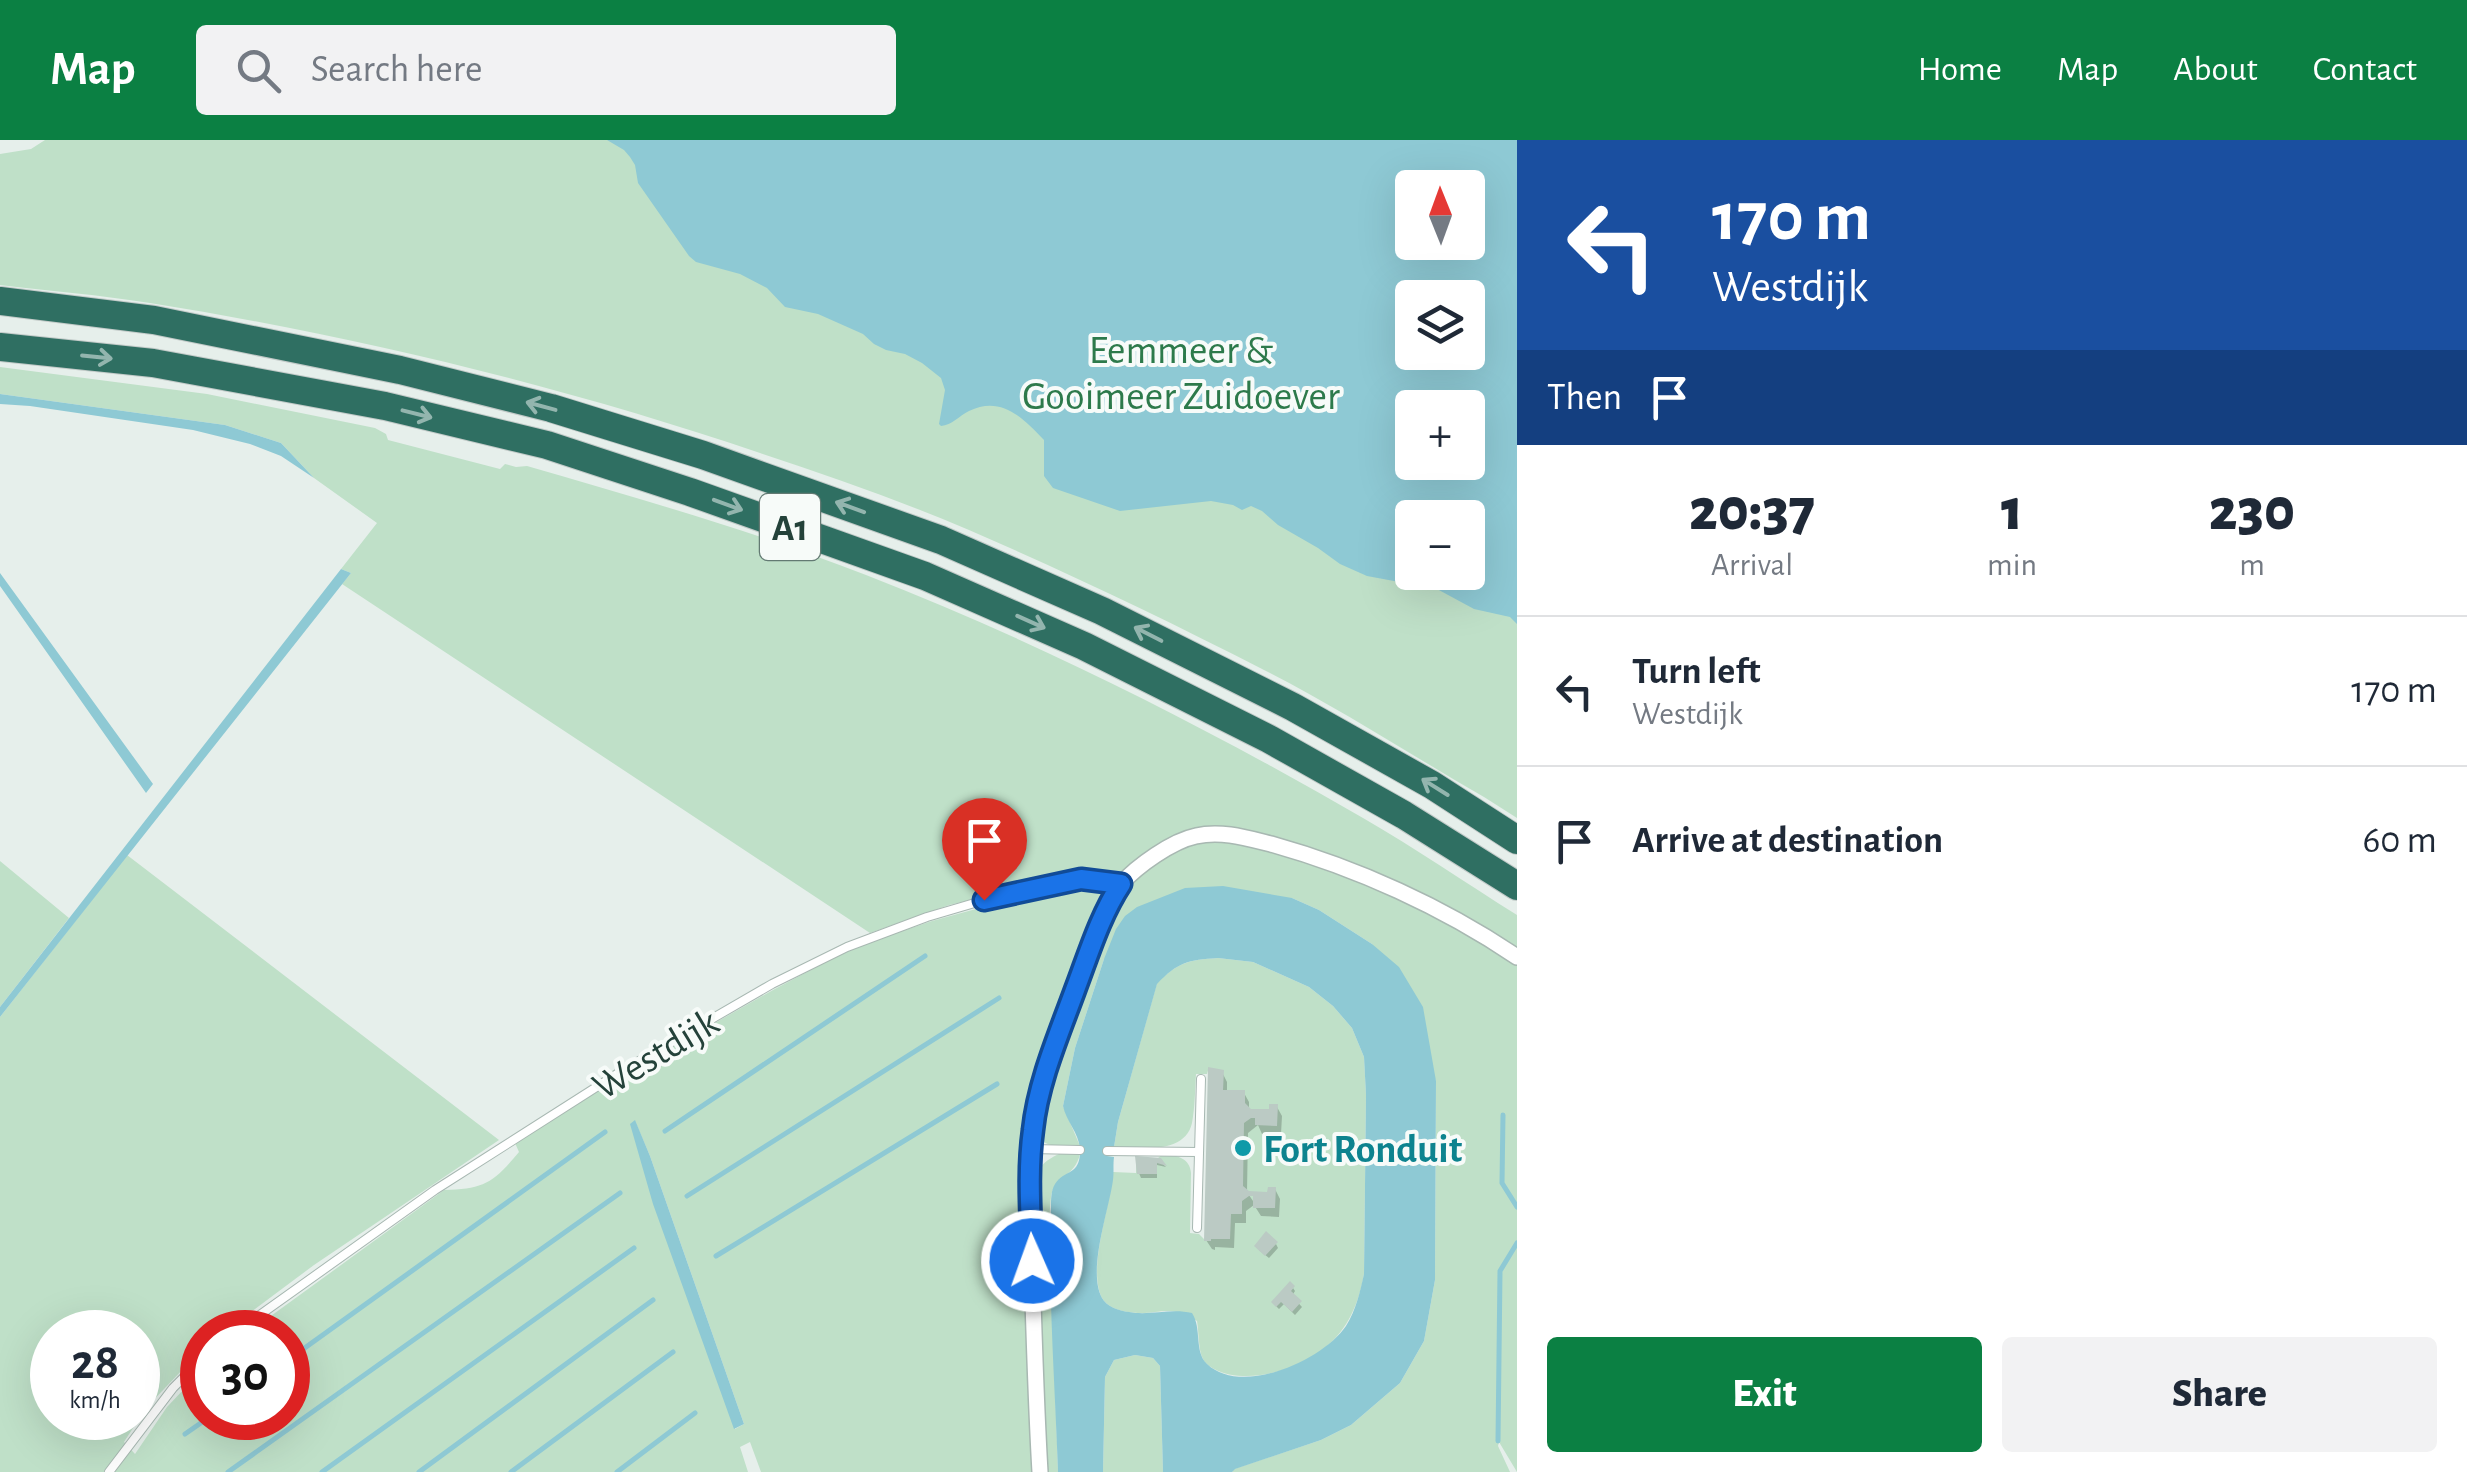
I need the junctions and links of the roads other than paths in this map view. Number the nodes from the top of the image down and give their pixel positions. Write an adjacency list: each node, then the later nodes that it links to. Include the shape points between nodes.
1 (0, 302): 3 (highway, A1, one-way to 1, via 1432,784 1102,610 941,540 703,455 400,370 154,320)
2 (0, 347): 5 (highway, A1, one-way to 5, via 152,363 385,406 547,445 690,492 925,576 1084,646 1269,739)
3 (1517, 840)
4 (1121, 884): 6 (street, via 1178,842 1236,835 1300,852 1403,894); 8 (street, via 1106,907 1061,1029 1036,1106); 13 (lane, Westdijk, via 1081,879 1012,892 846,948 772,984 435,1190)
5 (1517, 886)
6 (1517, 957)
7 (1201, 1079): 11 (lane)
8 (1031, 1149): 9 (lane); 16 (street)
9 (1080, 1150)
10 (1107, 1150): 11 (lane)
11 (1199, 1152): 12 (lane)
12 (1197, 1228)
13 (267, 1310)
14 (180, 1381): 15 (lane)
15 (109, 1472)
16 (1040, 1472)

